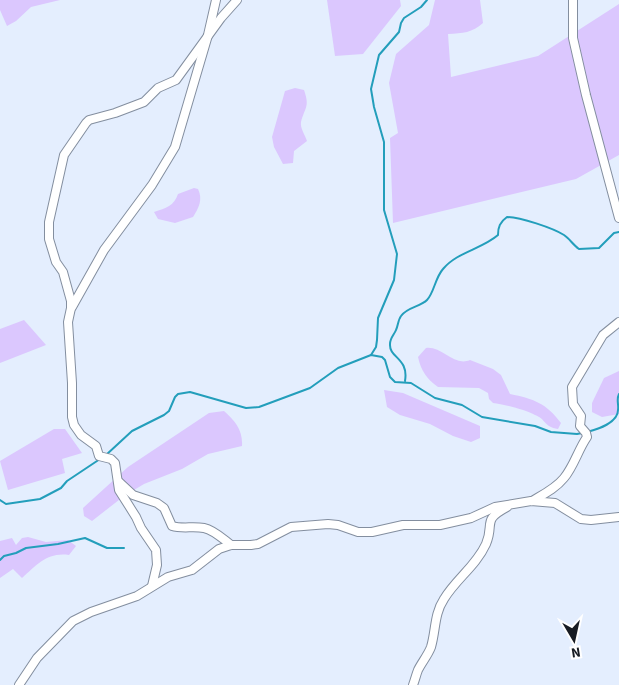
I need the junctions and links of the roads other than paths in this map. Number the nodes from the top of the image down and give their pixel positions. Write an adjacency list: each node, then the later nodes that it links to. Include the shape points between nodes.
1 (216, 0): 4 (street)
2 (236, 0): 4 (street)
3 (573, 0): 5 (street, via 573,38)
4 (208, 35): 6 (street, via 174,147 152,185 104,250); 6 (street, via 176,80 158,88 144,102 89,120 67,148 60,168 48,238 63,272)
5 (619, 218)
6 (71, 308): 8 (street, via 68,322 74,425 96,446 100,456 111,459)
7 (619, 322): 9 (street, via 603,335 572,387 573,404 581,416 580,426 587,437 564,479)
8 (118, 482): 12 (street, via 133,496 164,508 172,526 206,528); 13 (street, via 140,528 156,550 157,564)
9 (531, 502): 10 (street); 11 (street, via 555,504 581,519)
10 (511, 505): 12 (street, via 440,525 403,525 372,532 358,532 328,524 291,527 251,545); 15 (street, via 491,518 486,543 470,569 444,598 438,610 431,646)
11 (619, 517)
12 (231, 545): 13 (street, via 219,548 192,570)
13 (152, 586): 14 (street, via 137,596 74,621 37,658)
14 (19, 685)
15 (414, 685)

